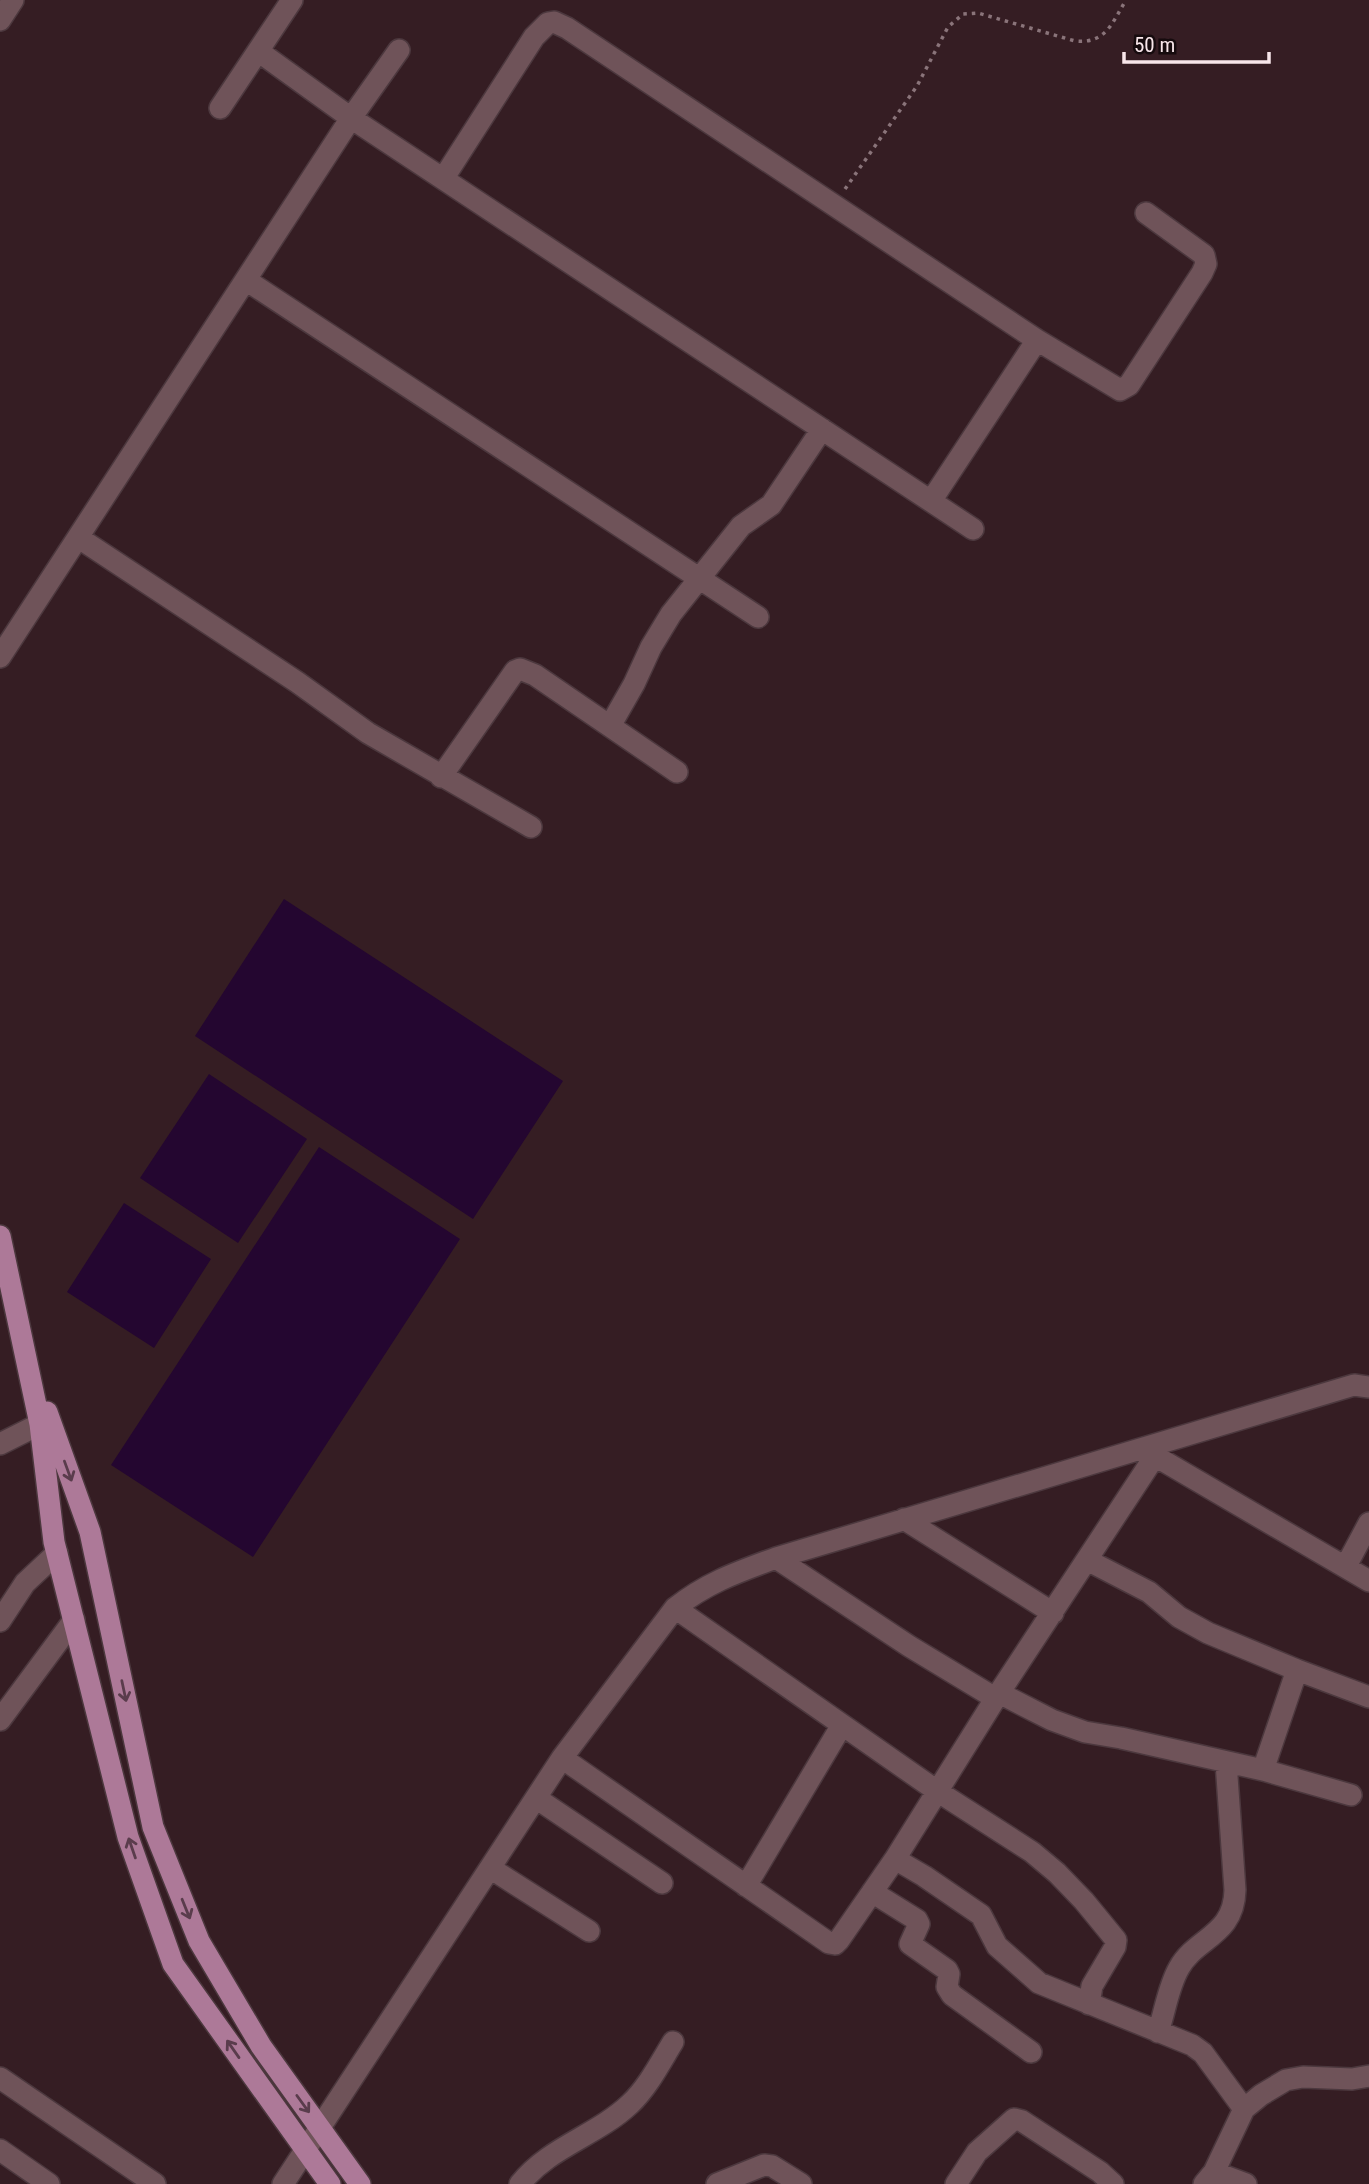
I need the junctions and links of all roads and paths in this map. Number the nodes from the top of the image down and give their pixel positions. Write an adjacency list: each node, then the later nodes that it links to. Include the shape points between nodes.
1 (13, 0): 4 (street)
2 (292, 0): 6 (street)
3 (1126, 0): 10 (path, via 1108,29 1088,42 978,12 963,14 948,27 917,86)
4 (0, 20)
5 (399, 50): 8 (street)
6 (258, 51): 7 (street); 8 (street)
7 (220, 108)
8 (351, 118): 9 (street); 12 (street)
9 (443, 179): 10 (street, via 534,37 554,22); 14 (street)
10 (834, 205): 13 (street)
11 (1146, 213): 13 (street, via 1204,255 1206,264 1129,386 1114,387)
12 (246, 280): 17 (street); 18 (street)
13 (1037, 340): 15 (street)
14 (822, 429): 15 (street); 18 (street, via 771,505 741,526)
15 (931, 501): 16 (street)
16 (974, 529)
17 (79, 538): 20 (street); 23 (street, via 368,733)
18 (699, 579): 19 (street); 21 (street, via 651,647)
19 (758, 617)
20 (0, 657)
21 (610, 726): 22 (street); 23 (street, via 529,671 515,671)
22 (677, 772)
23 (441, 777): 24 (street)
24 (530, 827)
25 (0, 1236): 26 (main road)
26 (6, 1295): 27 (main road)
27 (28, 1361): 29 (main road); 67 (main road, one-way to 67, via 90,1532 153,1826 199,1941 261,2046)
28 (1369, 1387): 31 (street, via 1354,1385)
29 (40, 1424): 30 (street); 34 (main road)
30 (0, 1444)
31 (1150, 1452): 32 (street); 36 (street); 37 (street)
32 (904, 1519): 35 (street); 40 (street)
33 (1369, 1523): 37 (street)
34 (57, 1553): 41 (main road); 42 (street, via 25,1583)
35 (776, 1558): 39 (street, via 717,1580); 44 (street, via 909,1646)
36 (1087, 1560): 40 (street); 43 (street, via 1149,1592 1208,1633)
37 (1346, 1566): 38 (street)
38 (1369, 1581)
39 (675, 1608): 47 (street); 48 (street)
40 (1053, 1613): 44 (street)
41 (74, 1620): 46 (street); 68 (main road, one-way to 41, via 173,1964 128,1837)
42 (0, 1621)
43 (1297, 1670): 45 (street); 50 (street)
44 (997, 1696): 49 (street, via 1085,1732); 51 (street)
45 (1369, 1697)
46 (0, 1720)
47 (842, 1725): 51 (street); 57 (street)
48 (562, 1758): 53 (street); 57 (street)
49 (1226, 1762): 50 (street); 61 (street, via 1234,1903 1225,1923 1177,1971)
50 (1264, 1770): 52 (street)
51 (937, 1791): 54 (street); 60 (street, via 1046,1863 1116,1940 1092,1986)
52 (1352, 1795)
53 (536, 1798): 55 (street); 56 (street)
54 (895, 1859): 58 (street); 60 (street, via 981,1915 997,1946 1039,1983)
55 (490, 1868): 59 (street); 67 (street)
56 (662, 1883)
57 (746, 1886): 58 (street, via 832,1944 838,1942)
58 (872, 1892): 63 (street, via 917,1920 911,1944 947,1970 952,1995)
59 (589, 1931)
60 (1089, 2004): 61 (street)
61 (1158, 2032): 66 (street, via 1202,2053)
62 (673, 2042): 77 (street, via 629,2105 540,2162)
63 (1031, 2052)
64 (1369, 2076): 66 (street, via 1286,2080)
65 (0, 2078): 73 (street)
66 (1244, 2109): 70 (street)
67 (320, 2128): 68 (street); 76 (main road)
68 (306, 2149): 74 (street); 75 (main road)
69 (0, 2150): 72 (street)
70 (1209, 2178): 71 (street)
71 (1243, 2183)
72 (48, 2184)
73 (155, 2184)
74 (283, 2184)
75 (330, 2184)
76 (360, 2184)
77 (520, 2184)
78 (718, 2184): 79 (street, via 764,2165)
79 (801, 2184)
80 (956, 2184): 81 (street, via 977,2152 1014,2119)
81 (1113, 2184)

